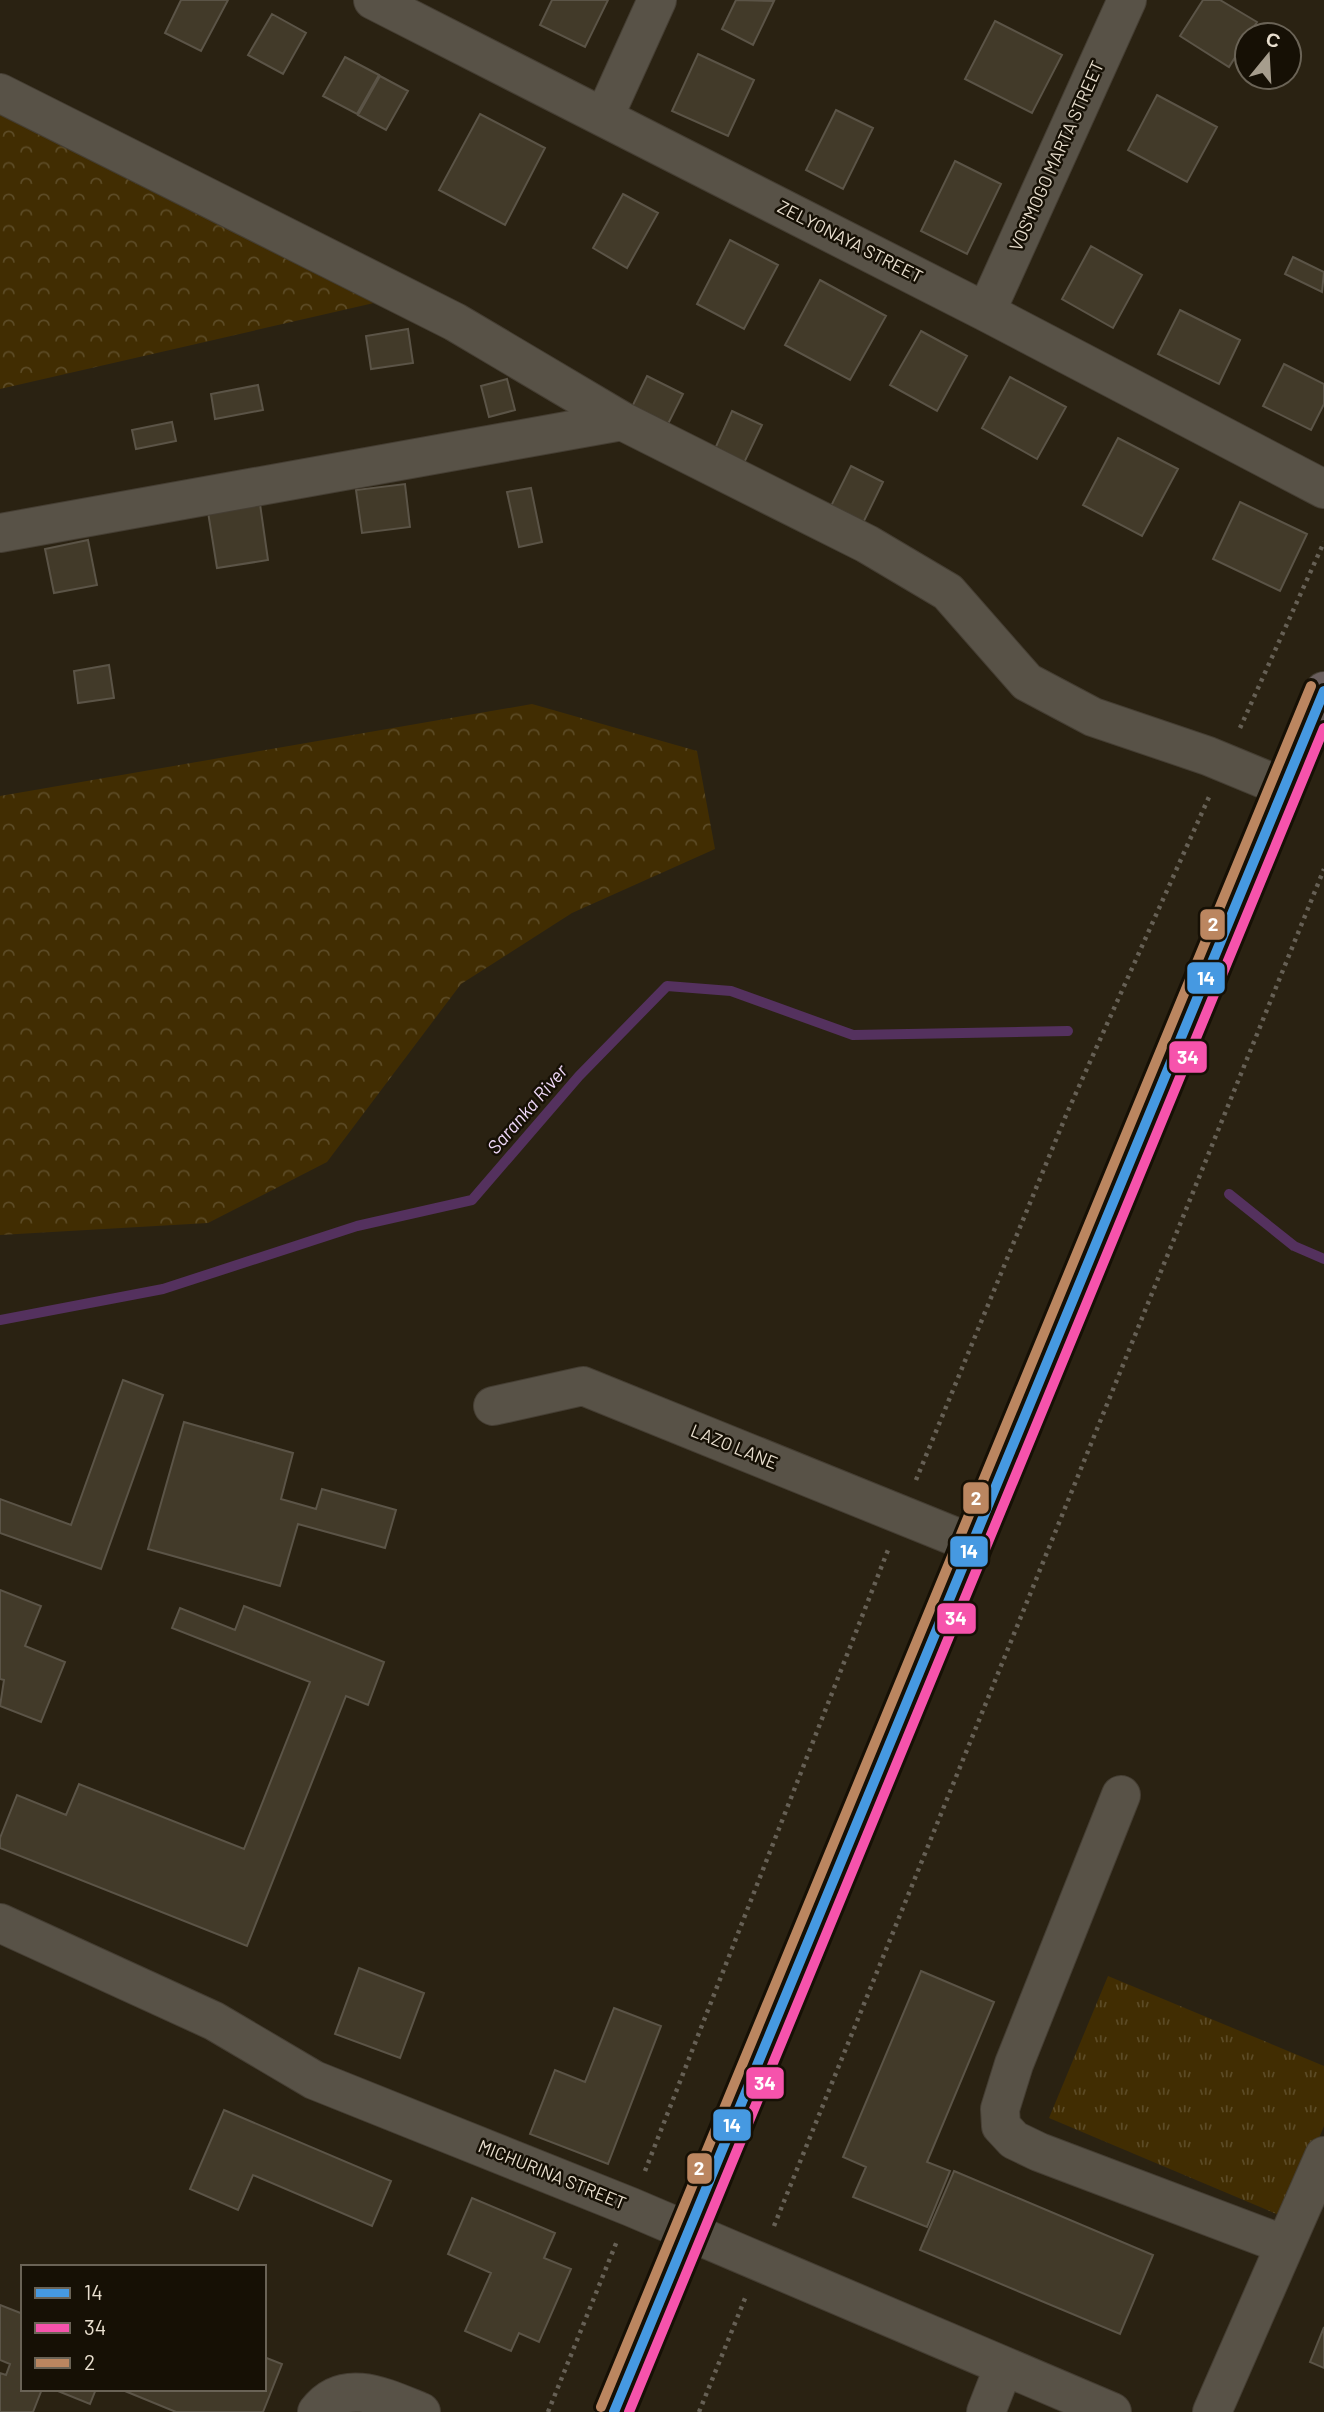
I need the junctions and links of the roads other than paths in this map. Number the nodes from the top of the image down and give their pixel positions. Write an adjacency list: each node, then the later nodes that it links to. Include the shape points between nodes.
1 (373, 0): 5 (street, ZELYONAYA STREET)
2 (657, 0): 5 (street)
3 (1127, 0): 6 (street, VOS'MOGO MARTA STREET)
4 (0, 93): 7 (street, via 455,322)
5 (604, 117): 6 (street, ZELYONAYA STREET)
6 (986, 312): 8 (street, ZELYONAYA STREET)
7 (622, 421): 9 (street); 11 (street, via 867,544 948,592 1027,682 1093,717)
8 (1324, 489)
9 (0, 533)
10 (1324, 691): 11 (main road)
11 (1283, 787): 13 (main road)
12 (493, 1406): 13 (street, LAZO LANE, via 583,1386)
13 (971, 1544): 17 (main road)
14 (1121, 1795): 18 (street, via 1014,2064 1000,2109 1000,2126 1014,2140 1039,2152)
15 (0, 1923): 17 (street, MICHURINA STREET, via 215,2021 314,2080)
16 (1324, 2157): 18 (street)
17 (687, 2231): 19 (street, MICHURINA STREET); 22 (main road)
18 (1285, 2245): 25 (street)
19 (1004, 2366): 23 (street); 24 (street, MICHURINA STREET)
20 (317, 2412): 21 (street, via 328,2398 344,2391 361,2391)
21 (421, 2412)
22 (614, 2412)
23 (986, 2412)
24 (1112, 2412)
25 (1212, 2412)

